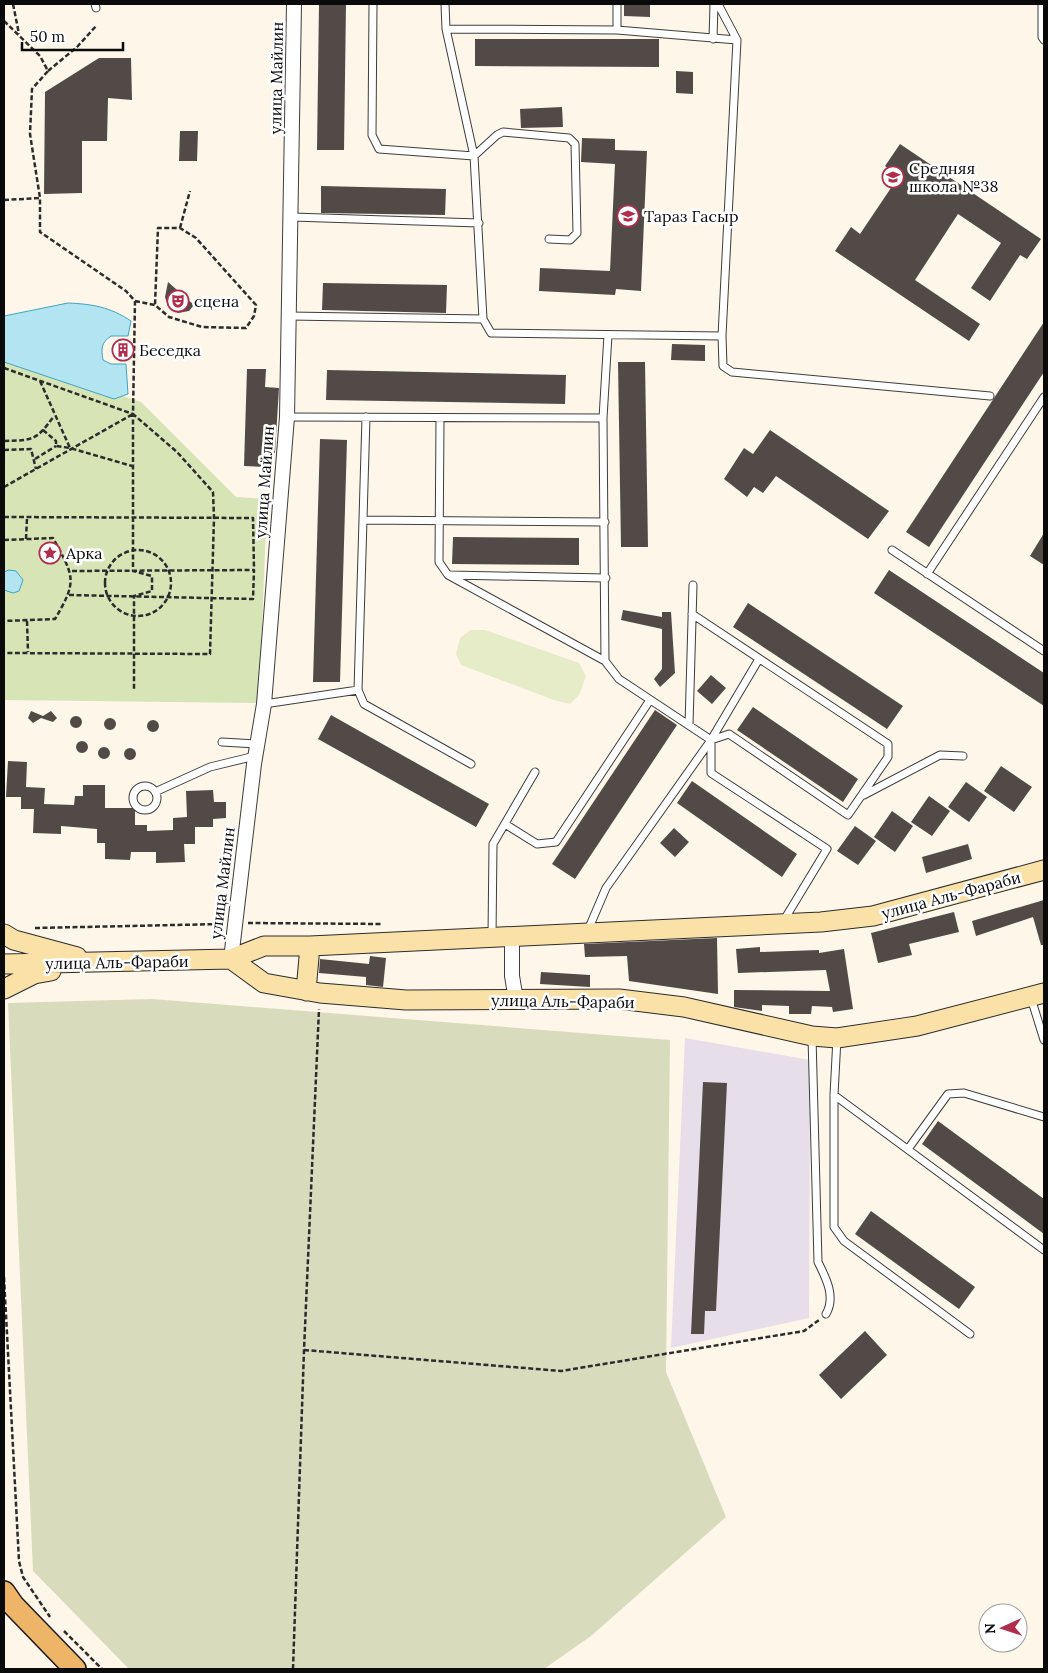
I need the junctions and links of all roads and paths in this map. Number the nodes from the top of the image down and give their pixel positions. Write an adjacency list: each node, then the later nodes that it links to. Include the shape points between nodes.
1 (13, 4): 13 (path)
2 (294, 4): 22 (street, улица Майлин)
3 (373, 4): 18 (lane, via 372,135 379,149)
4 (445, 4): 11 (lane)
5 (617, 4): 12 (lane)
6 (714, 4): 14 (lane)
7 (718, 4): 15 (lane)
8 (1042, 4): 16 (lane)
9 (4, 21): 13 (path)
10 (96, 25): 17 (path, via 77,47)
11 (446, 28): 12 (lane); 18 (lane)
12 (617, 30): 14 (lane)
13 (19, 35): 17 (path, via 40,56)
14 (713, 39): 15 (lane)
15 (737, 40): 31 (lane)
16 (1044, 40)
17 (48, 71): 20 (path, via 32,89 30,134)
18 (474, 156): 23 (lane); 25 (lane, via 503,132 569,138 575,144 577,233 570,240)
19 (190, 191): 24 (path)
20 (40, 198): 21 (path); 26 (path, via 40,232 126,291)
21 (4, 200)
22 (292, 217): 23 (lane); 28 (street, улица Майлин)
23 (479, 223): 29 (lane)
24 (180, 228): 27 (path, via 158,228); 27 (path, via 196,238 256,305 254,316 246,328 202,326 169,317)
25 (549, 239)
26 (134, 301): 27 (path); 36 (path)
27 (155, 305)
28 (289, 316): 29 (lane); 38 (street, улица Майлин)
29 (482, 319): 30 (lane, via 491,333)
30 (608, 335): 31 (lane); 41 (lane)
31 (722, 336): 34 (lane, via 723,366 732,372)
32 (4, 368): 33 (path)
33 (40, 381): 36 (path); 37 (path)
34 (990, 396)
35 (1044, 397): 70 (lane)
36 (133, 414): 46 (path); 50 (path); 56 (path, via 177,452 213,492)
37 (54, 415): 42 (path); 46 (path)
38 (287, 417): 39 (lane); 92 (street, улица Майлин)
39 (366, 417): 40 (lane); 57 (lane)
40 (440, 418): 41 (lane); 58 (lane)
41 (603, 418): 59 (lane)
42 (43, 430): 43 (path); 45 (path, via 56,441)
43 (31, 440): 44 (path); 47 (path)
44 (4, 441)
45 (56, 446): 46 (path); 49 (path)
46 (70, 448): 50 (path); 51 (path)
47 (31, 449): 48 (path); 49 (path)
48 (4, 450)
49 (35, 460): 51 (path)
50 (132, 466): 55 (path)
51 (36, 469): 52 (path)
52 (4, 487)
53 (4, 517): 54 (path)
54 (27, 518): 55 (path); 60 (path)
55 (135, 518): 56 (path); 62 (path)
56 (214, 518): 65 (path, via 254,518); 68 (path)
57 (363, 520): 58 (lane); 90 (lane)
58 (439, 520): 59 (lane); 71 (lane, via 439,562)
59 (605, 522): 72 (lane)
60 (26, 539): 61 (path); 66 (path, via 53,538)
61 (4, 540)
62 (134, 550): 64 (path, via 154,554); 67 (path, via 118,557); 69 (path)
63 (892, 550): 70 (lane)
64 (168, 570): 68 (path); 69 (path); 77 (path, via 171,584)
65 (254, 570): 68 (path); 78 (path, via 253,599)
66 (71, 571): 67 (path); 74 (path)
67 (107, 571): 69 (path); 75 (path)
68 (213, 571): 78 (path)
69 (133, 572): 76 (path, via 152,576 152,591)
70 (927, 574): 83 (lane)
71 (448, 575): 72 (lane); 88 (lane)
72 (606, 578): 88 (lane)
73 (693, 585): 79 (lane)
74 (70, 595): 75 (path); 81 (path, via 55,619)
75 (108, 596): 76 (path); 80 (path, via 114,606)
76 (134, 596): 77 (path); 80 (path)
77 (167, 598): 78 (path); 80 (path, via 154,612)
78 (212, 598): 86 (path, via 210,654)
79 (692, 614): 87 (lane); 93 (lane)
80 (134, 616): 86 (path)
81 (27, 620): 82 (path); 84 (path)
82 (4, 621)
83 (1044, 651)
84 (28, 652): 85 (path); 86 (path)
85 (4, 653)
86 (135, 654): 89 (path)
87 (759, 659): 94 (lane); 101 (lane, via 888,744 888,757)
88 (605, 661): 91 (lane, via 619,679)
89 (134, 689)
90 (358, 690): 92 (lane); 98 (lane, via 364,704)
91 (650, 700): 93 (lane); 102 (lane, via 556,842 538,844)
92 (264, 704): 96 (street, улица Майлин)
93 (688, 725): 94 (lane)
94 (711, 740): 101 (lane, via 729,734 848,815); 104 (lane, via 711,772 827,849); 108 (lane, via 606,888)
95 (222, 742): 96 (lane)
96 (256, 750): 100 (lane); 105 (street, улица Майлин)
97 (963, 756): 101 (lane, via 940,755)
98 (471, 764)
99 (534, 772): 102 (lane)
100 (155, 792)
101 (861, 796)
102 (505, 824): 111 (lane, via 493,844)
103 (1044, 870): 104 (main road, улица Аль-Фараби, via 873,916)
104 (783, 923): 108 (main road, улица Аль-Фараби)
105 (235, 924): 106 (path); 107 (path); 113 (street, улица Майлин)
106 (383, 924)
107 (33, 928)
108 (587, 932): 110 (main road, улица Аль-Фараби)
109 (4, 934): 114 (main road, via 14,940)
110 (512, 936): 111 (main road, улица Аль-Фараби); 119 (street)
111 (492, 937): 112 (main road, улица Аль-Фараби)
112 (310, 946): 113 (main road, улица Аль-Фараби, via 264,946); 117 (main road)
113 (231, 959): 114 (main road, улица Аль-Фараби); 117 (main road, улица Аль-Фараби, via 264,983)
114 (100, 963): 115 (main road, улица Аль-Фараби); 116 (main road, via 34,974)
115 (4, 964)
116 (4, 989)
117 (313, 992): 119 (main road, улица Аль-Фараби, via 406,1000); 130 (path)
118 (1038, 995): 121 (main road, улица Аль-Фараби, via 917,1026); 122 (lane)
119 (516, 1000): 120 (main road, улица Аль-Фараби, via 638,1001 684,1007)
120 (812, 1036): 121 (main road, улица Аль-Фараби); 128 (lane, via 818,1262 828,1283 831,1306)
121 (837, 1038): 123 (lane)
122 (1044, 1040)
123 (834, 1095): 125 (lane); 129 (lane, via 834,1227 844,1241)
124 (1044, 1117): 125 (lane, via 964,1093 948,1094)
125 (908, 1149): 126 (lane)
126 (1044, 1250)
127 (4, 1277): 132 (path, via 20,1561 24,1577)
128 (826, 1314): 130 (path, via 804,1331 561,1370)
129 (970, 1334)
130 (304, 1350): 136 (path)
131 (4, 1592): 134 (main road)
132 (56, 1622)
133 (62, 1629): 135 (path)
134 (75, 1669)
135 (102, 1669)
136 (293, 1669)

